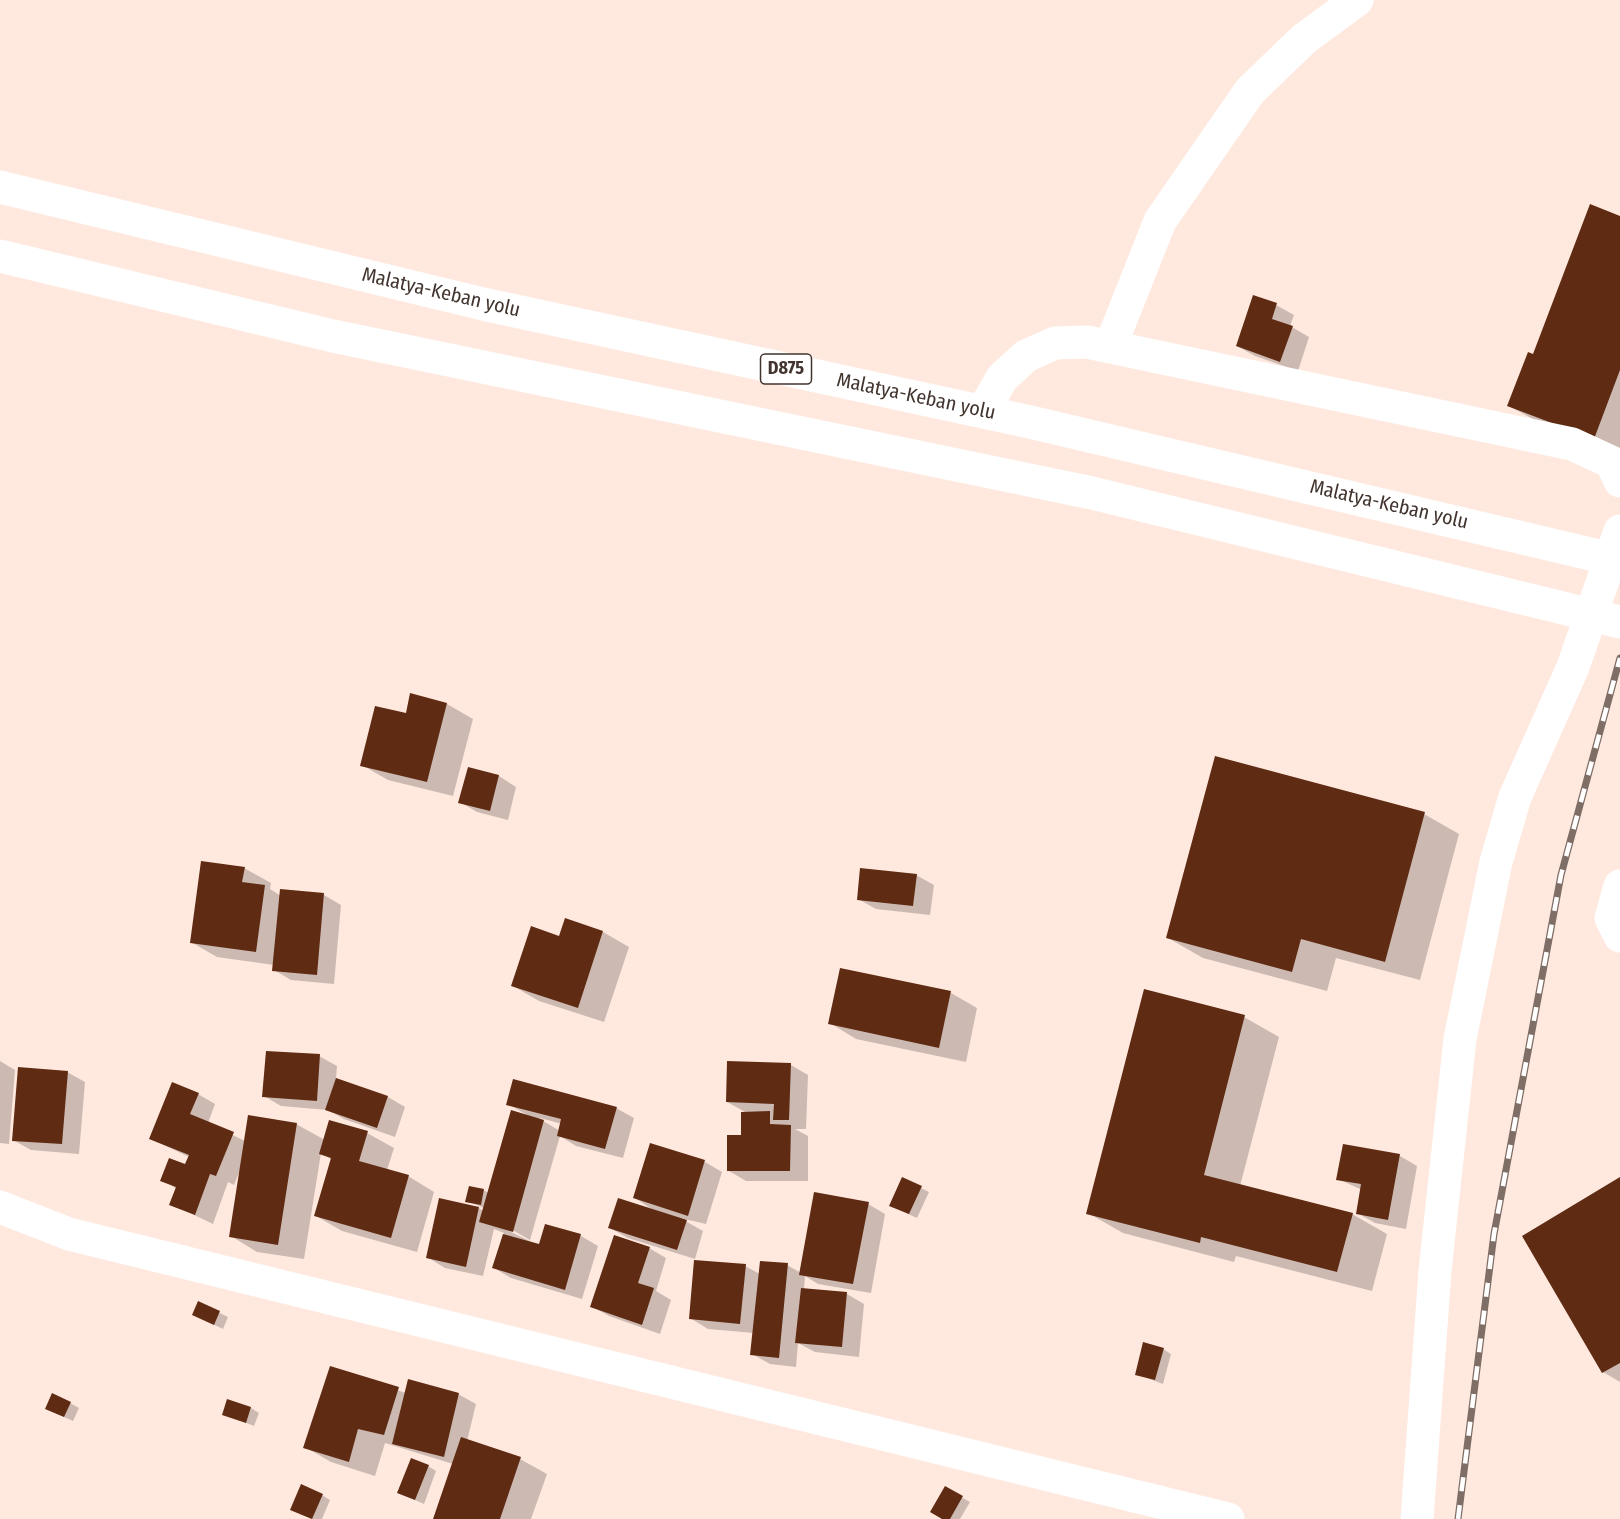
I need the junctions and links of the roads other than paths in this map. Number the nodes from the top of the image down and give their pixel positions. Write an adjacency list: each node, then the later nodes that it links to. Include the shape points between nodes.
1 (1357, 0): 4 (main road, via 1304,39 1244,100 1160,221)
2 (0, 187): 5 (main road, Malatya-Keban yolu / D875, via 483,304)
3 (0, 256): 9 (main road, via 333,336 1092,493)
4 (1110, 347): 5 (main road, via 1087,342 1055,343 1026,356 1002,378); 6 (main road, via 1572,444 1611,462)
5 (982, 411): 8 (main road, Malatya-Keban yolu / D875)
6 (1620, 481)
7 (1620, 531): 14 (main road, via 1574,667 1515,797 1496,862 1460,1039 1436,1271)
8 (1620, 561)
9 (1620, 622)
10 (1620, 886): 11 (main road, via 1611,918)
11 (1620, 936)
12 (0, 1207): 13 (main road, via 69,1234)
13 (1228, 1519)
14 (1417, 1519)

